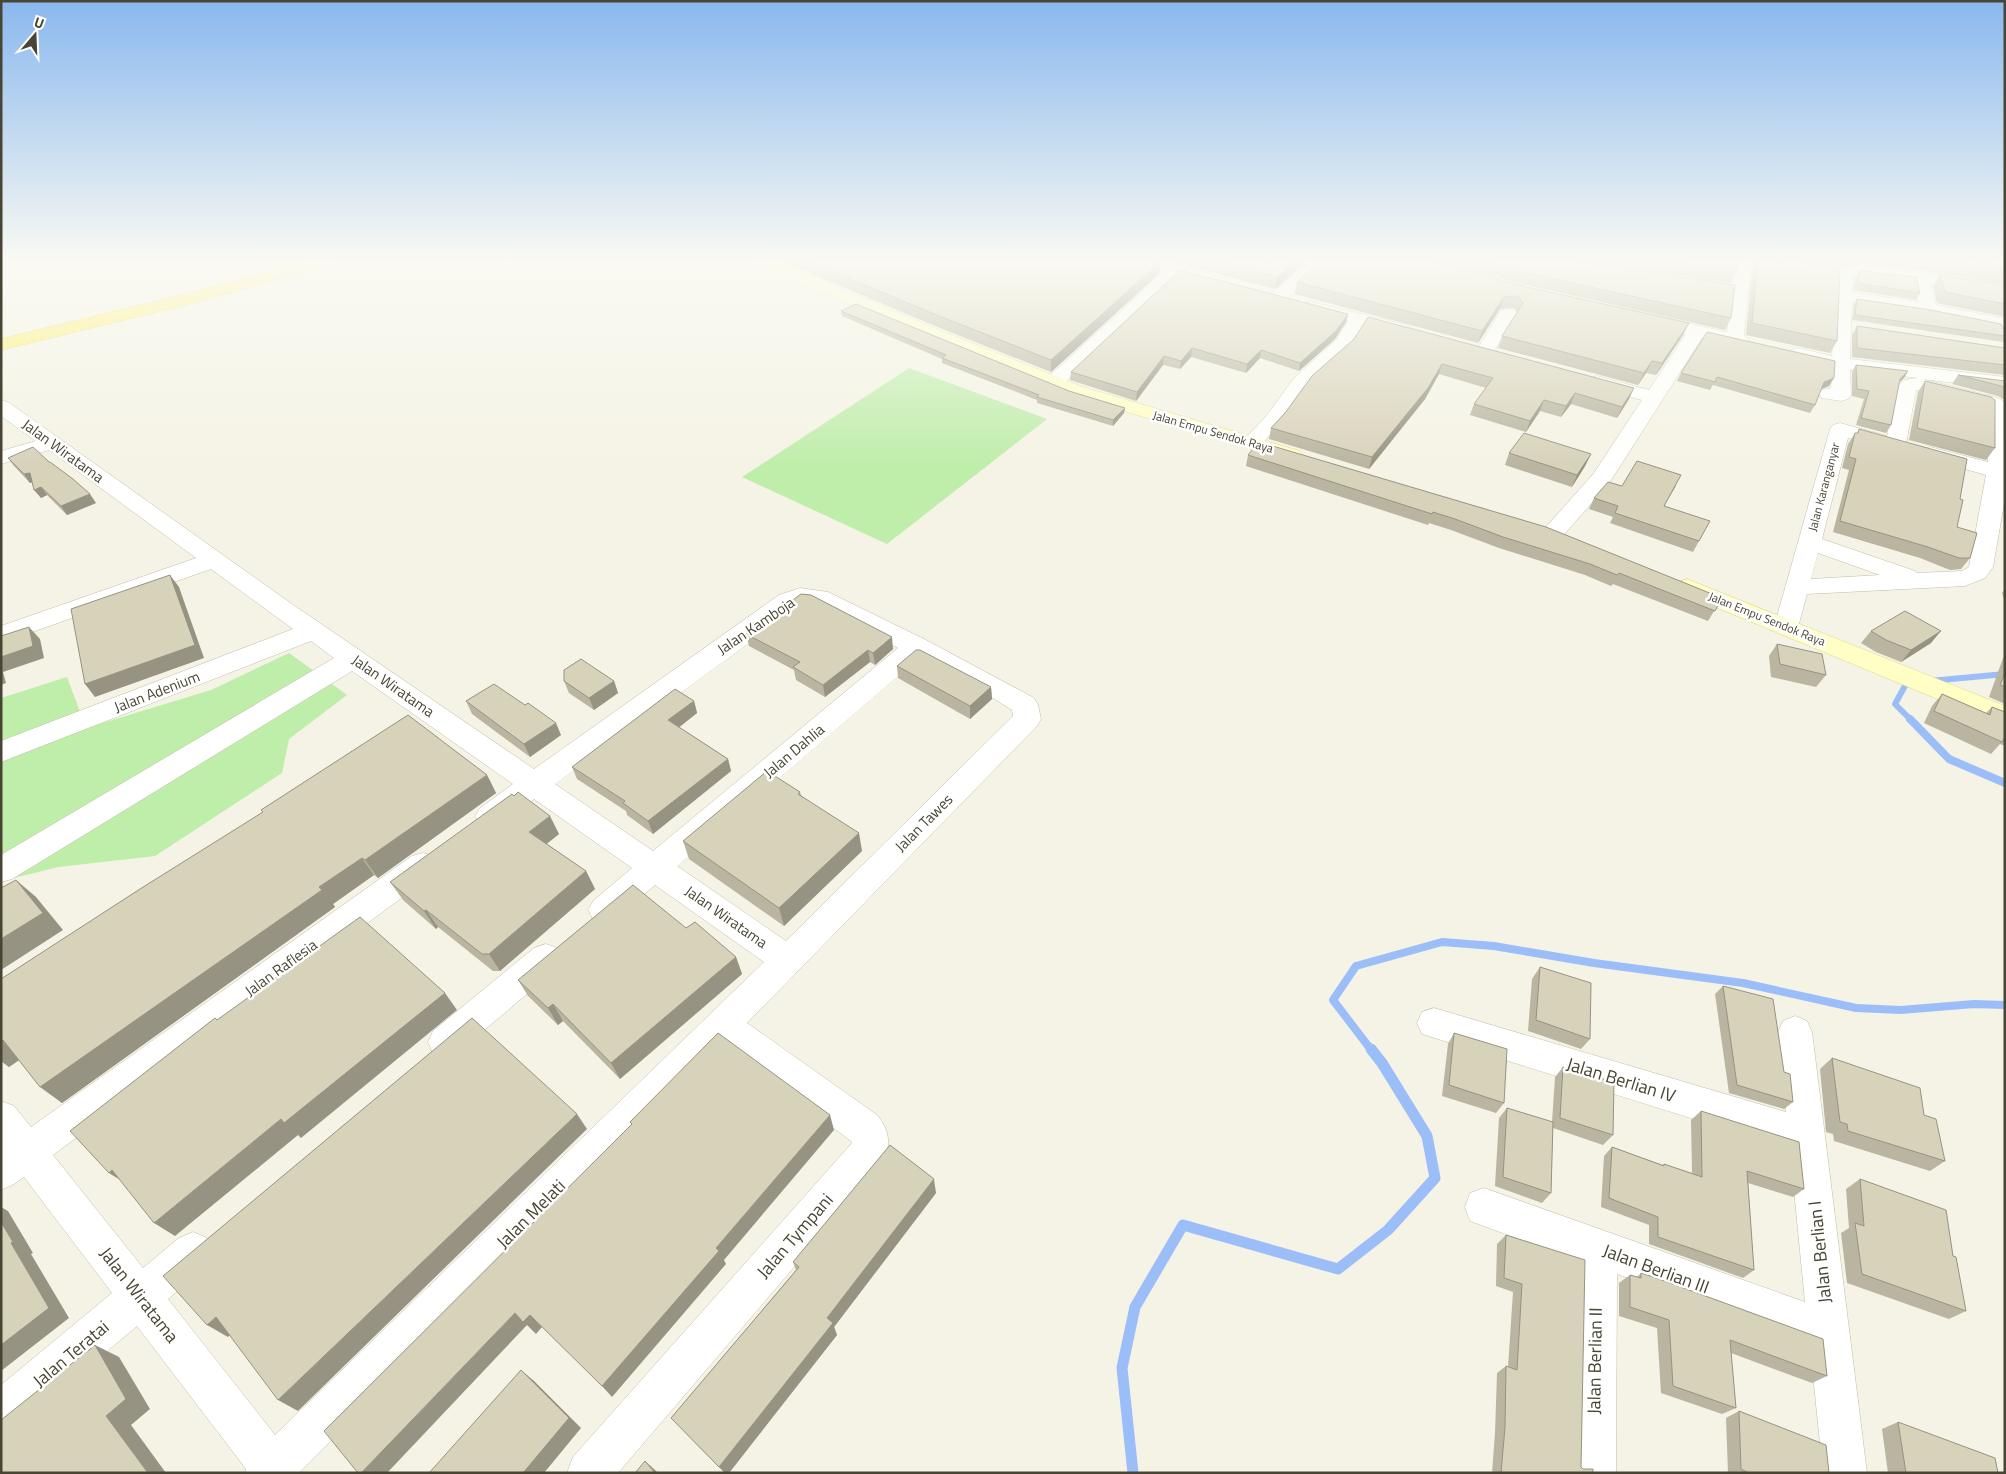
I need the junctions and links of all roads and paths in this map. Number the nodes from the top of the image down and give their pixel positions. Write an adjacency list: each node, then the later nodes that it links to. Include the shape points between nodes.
1 (21, 330): 13 (highway)
2 (63, 330): 16 (highway)
3 (923, 330): 23 (main road, Jalan Empu Sendok Raya)
4 (1110, 330): 23 (street)
5 (1352, 330): 30 (street, via 1343,344 1301,382 1274,420)
6 (1401, 330): 12 (street)
7 (1498, 330): 19 (street)
8 (1691, 330): 11 (street)
9 (1736, 330): 14 (street)
10 (1840, 330): 21 (street)
11 (1697, 331): 14 (street); 26 (street)
12 (1417, 334)
13 (1, 335)
14 (1735, 340): 15 (street)
15 (1754, 344)
16 (1, 345)
17 (1466, 346): 19 (street)
18 (1783, 350): 21 (street)
19 (1485, 351): 20 (street)
20 (1504, 356)
21 (1840, 363): 24 (street); 25 (street, via 1841,394)
22 (1578, 377): 26 (street)
23 (1054, 382): 30 (main road, Jalan Empu Sendok Raya)
24 (2005, 384)
25 (1829, 394)
26 (1653, 397): 35 (street, via 1602,477)
27 (1, 406): 29 (street, Jalan Wiratama)
28 (2004, 442): 31 (street, Jalan Karanganyar, via 1997,404 1911,384 1907,387); 34 (street, Jalan Karanganyar)
29 (52, 443): 32 (street); 37 (street, Jalan Wiratama)
30 (1252, 443): 33 (main road, Jalan Empu Sendok Raya)
31 (1896, 444): 34 (street, Jalan Karanganyar); 36 (street, Jalan Karanganyar, via 1840,429)
32 (1, 458)
33 (1309, 460)
34 (2001, 472): 39 (street, Jalan Karanganyar, via 1982,567 1965,578)
35 (1554, 533)
36 (1809, 542): 39 (street, Jalan Karanganyar); 40 (street, Jalan Karanganyar)
37 (214, 560): 42 (street, Jalan Wiratama); 43 (street)
38 (1670, 580): 41 (main road, Jalan Empu Sendok Raya)
39 (1922, 581): 40 (street, Jalan Karanganyar)
40 (1797, 587): 41 (street, Jalan Karanganyar)
41 (1786, 627): 48 (main road, Jalan Empu Sendok Raya)
42 (313, 631): 45 (street, Jalan Wiratama); 50 (street, Jalan Adenium)
43 (1, 635)
44 (917, 646): 46 (street, Jalan Kamboja); 51 (street, Jalan Kamboja, via 819,598 800,596 788,601); 52 (street, Jalan Dahlia)
45 (352, 659): 47 (street, Jalan Wiratama); 53 (street)
46 (997, 688): 54 (street, Jalan Tawes, via 1025,705 1027,719)
47 (428, 710): 49 (street); 51 (street, Jalan Wiratama)
48 (2005, 717)
49 (403, 727)
50 (1, 752)
51 (534, 784): 52 (street, Jalan Wiratama); 61 (street, Jalan Raflesia)
52 (655, 868): 54 (street, Jalan Wiratama); 58 (street, Jalan Dahlia)
53 (1, 870)
54 (788, 960): 56 (street, Jalan Melati)
55 (1434, 1023): 60 (street, Jalan Berlian IV)
56 (723, 1025): 68 (street, Jalan Melati); 69 (street, Jalan Tympani, via 864,1128 870,1135 870,1150)
57 (1795, 1032): 60 (street, Jalan Berlian I)
58 (424, 1060)
59 (1, 1118): 61 (street, Jalan Wiratama)
60 (1808, 1137): 66 (street, Jalan Berlian I)
61 (14, 1161): 65 (street, Jalan Wiratama)
62 (1484, 1207): 64 (street, Jalan Berlian III)
63 (217, 1232): 65 (street)
64 (1597, 1248): 66 (street, Jalan Berlian III); 70 (street, Jalan Berlian II)
65 (140, 1296): 67 (street, Jalan Teratai); 68 (street, Jalan Wiratama)
66 (1829, 1331): 71 (street, Jalan Berlian I)
67 (1, 1412)
68 (272, 1471)
69 (589, 1473)
70 (1594, 1473)
71 (1845, 1473)

